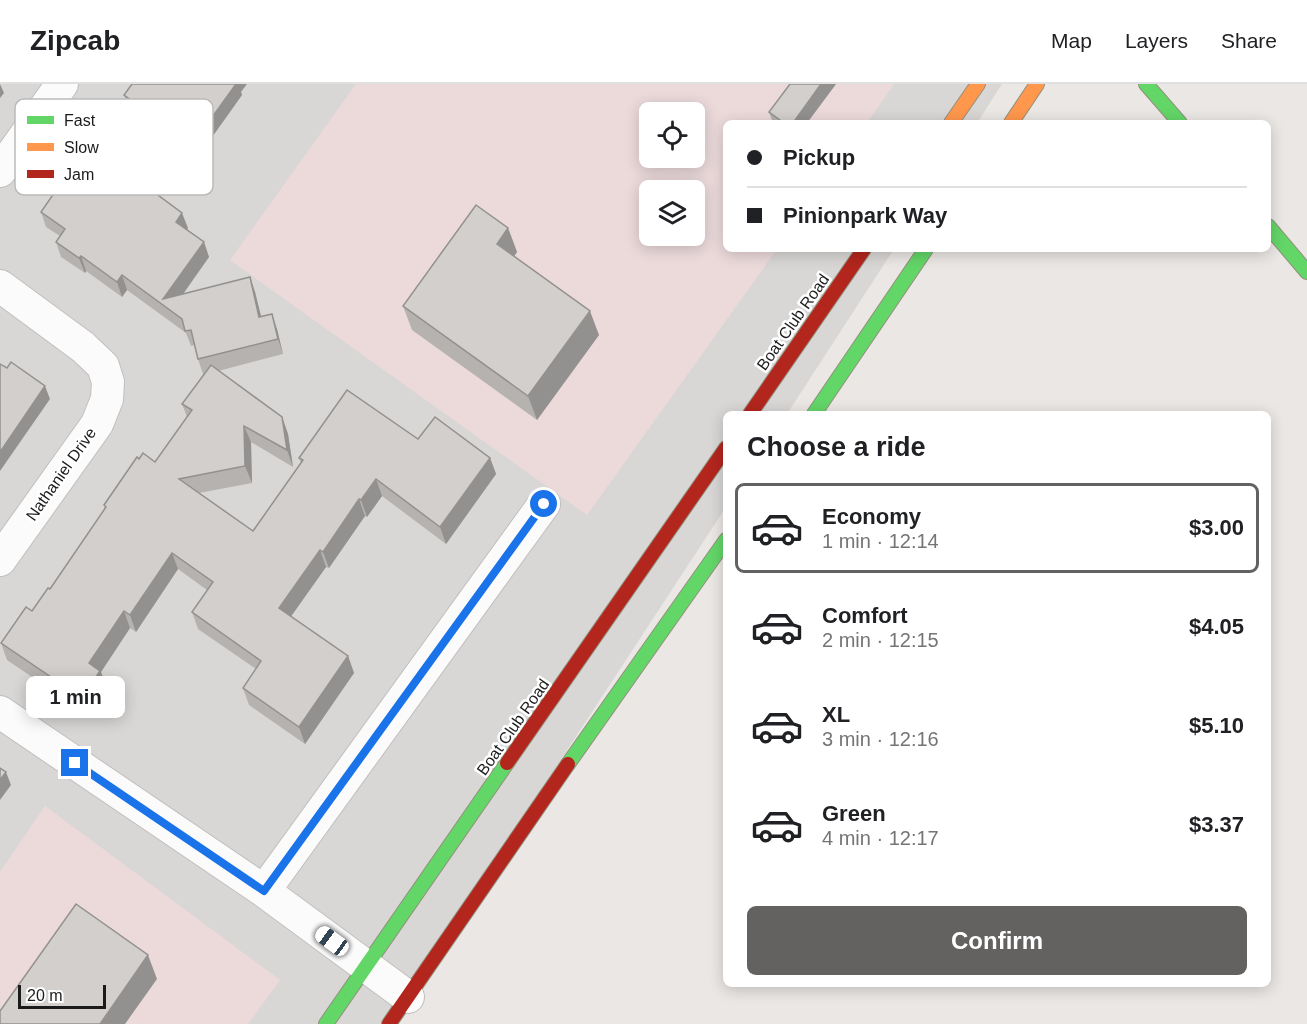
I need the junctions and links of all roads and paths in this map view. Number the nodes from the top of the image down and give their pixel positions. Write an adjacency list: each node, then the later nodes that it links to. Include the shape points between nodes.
1 (62, 84): 5 (street)
2 (978, 84): 6 (main road)
3 (1037, 84): 7 (main road)
4 (1146, 84): 8 (main road)
5 (51, 99)
6 (953, 120)
7 (1013, 120)
8 (1177, 120)
9 (15, 150): 10 (street)
10 (0, 171)
11 (1271, 230): 14 (main road)
12 (862, 252): 16 (main road, Boat Club Road)
13 (924, 252): 17 (main road)
14 (1307, 272)
15 (0, 286): 21 (street, Nathaniel Drive, via 83,347 103,366 108,382 107,399 97,424)
16 (752, 411)
17 (816, 411)
18 (723, 452): 24 (main road, Boat Club Road)
19 (544, 504): 23 (street)
20 (723, 544): 25 (main road)
21 (0, 560)
22 (0, 712): 23 (street)
23 (264, 891): 24 (street)
24 (366, 966): 25 (street); 26 (main road, Boat Club Road)
25 (408, 997): 27 (main road)
26 (326, 1024)
27 (389, 1024)

